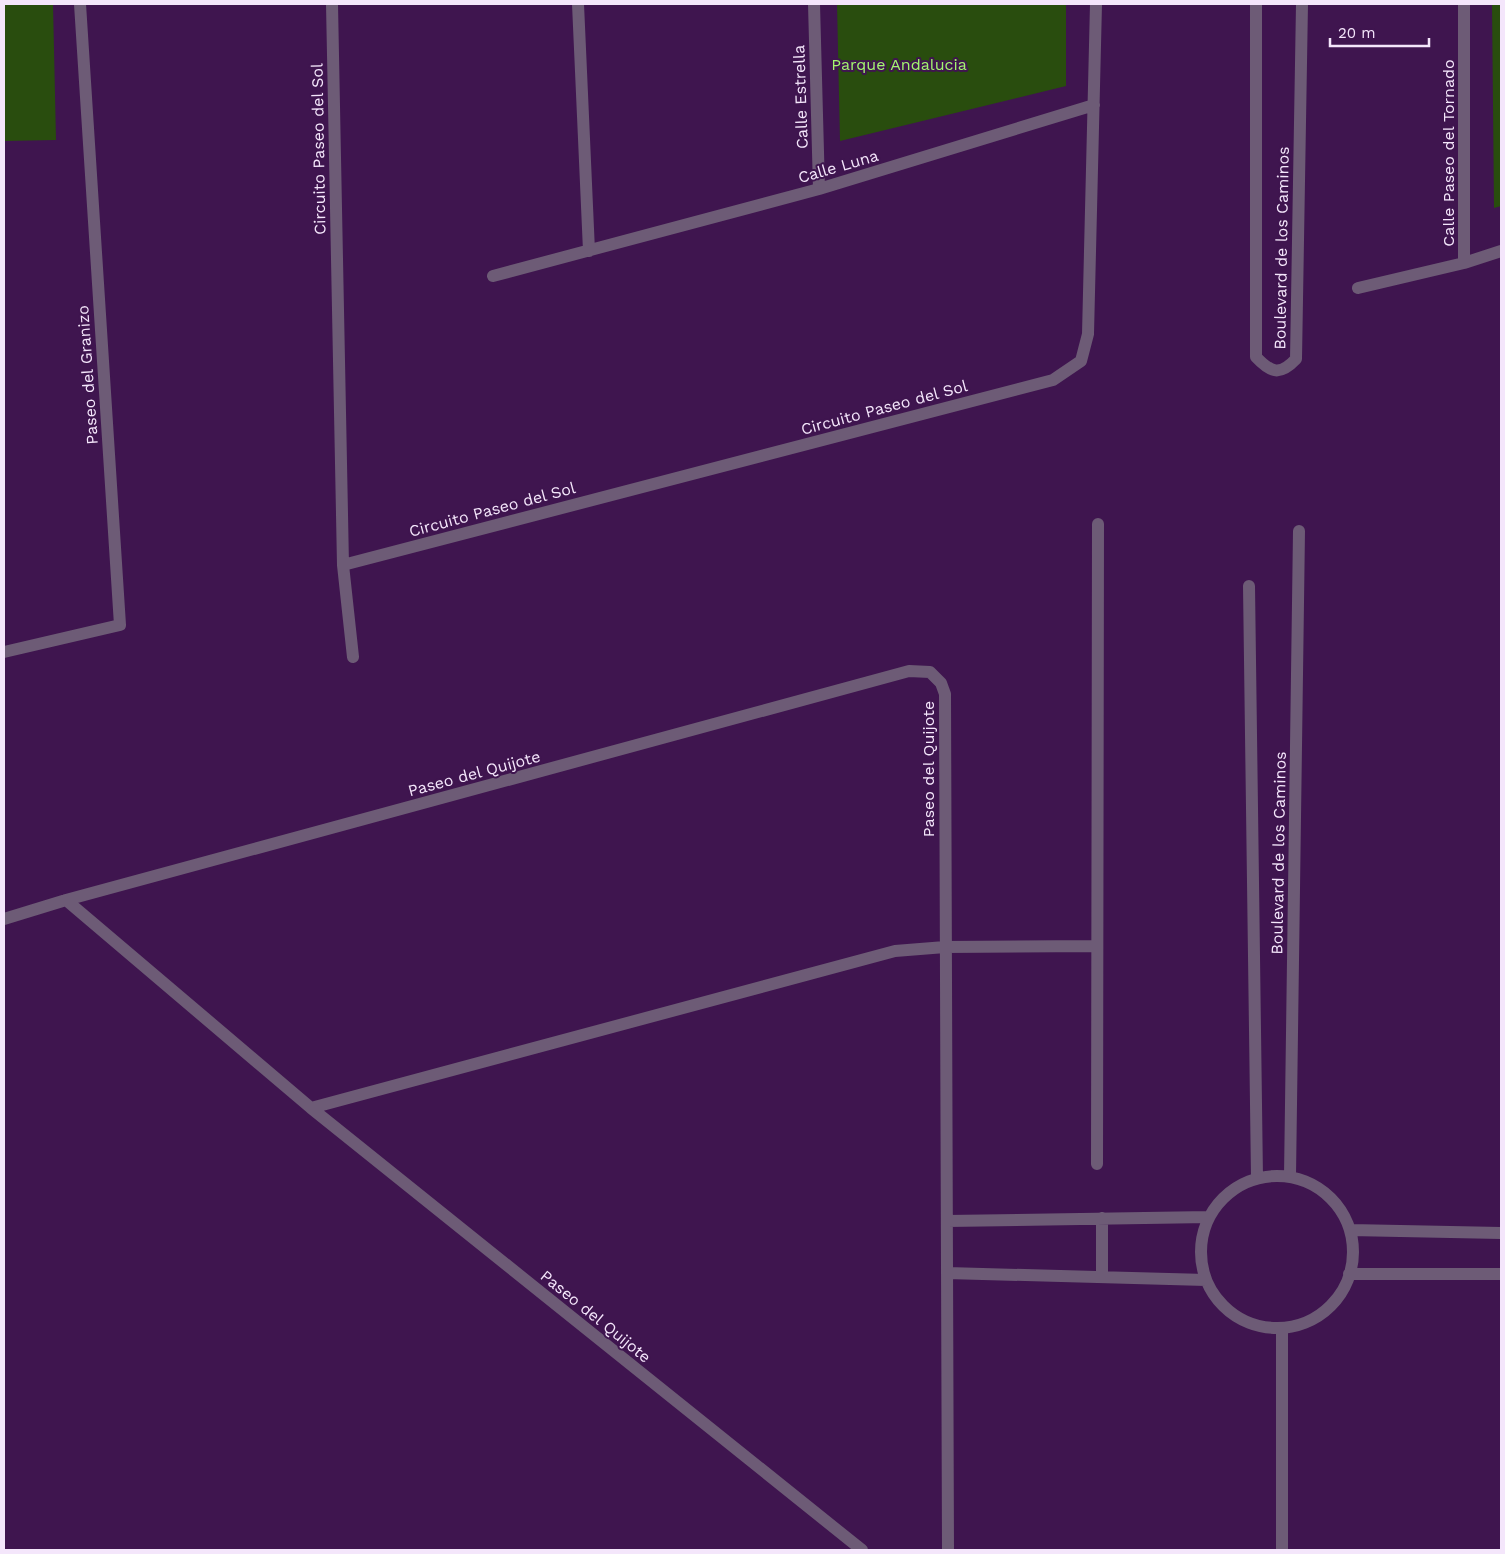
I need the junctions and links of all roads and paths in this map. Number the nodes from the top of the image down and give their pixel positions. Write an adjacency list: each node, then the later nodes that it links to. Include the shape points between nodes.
1 (80, 4): 20 (street, Paseo del Granizo, via 120,625)
2 (332, 4): 18 (street, Circuito Paseo del Sol)
3 (578, 4): 11 (street)
4 (814, 4): 10 (street, Calle Estrella)
5 (1096, 4): 9 (street, Circuito Paseo del Sol)
6 (1256, 4): 7 (street, Boulevard de los Caminos, via 1256,357 1266,368 1276,371 1287,369 1296,359)
7 (1302, 4)
8 (1464, 4): 13 (street, Calle Paseo del Tornado)
9 (1094, 106): 10 (street, Calle Luna); 18 (street, Circuito Paseo del Sol, via 1088,334 1082,361 1052,380)
10 (819, 188): 11 (street, Calle Luna)
11 (589, 251): 14 (street, Calle Luna)
12 (1501, 251): 13 (street, Calle Paseo del Tornado)
13 (1464, 263): 15 (street)
14 (493, 276)
15 (1358, 288)
16 (1098, 524): 24 (street)
17 (1299, 532): 28 (street, Boulevard de los Caminos)
18 (343, 564): 21 (street, Circuito Paseo del Sol)
19 (1249, 586): 29 (street, Boulevard de los Caminos)
20 (4, 652)
21 (353, 656)
22 (66, 900): 23 (street); 25 (street, Paseo del Quijote, via 909,671 930,672 941,683 944,694); 26 (street, Paseo del Quijote)
23 (4, 919)
24 (1097, 946): 25 (street); 27 (street)
25 (945, 947): 26 (street, via 895,951); 32 (street, Paseo del Quijote)
26 (311, 1108): 41 (street, Paseo del Quijote)
27 (1097, 1164)
28 (1290, 1176): 29 (street); 33 (street, via 1324,1191 1348,1220)
29 (1257, 1178): 30 (street, via 1229,1192)
30 (1209, 1217): 31 (street); 39 (street, via 1200,1248)
31 (1102, 1218): 32 (street); 38 (street)
32 (947, 1221): 35 (street, Paseo del Quijote)
33 (1350, 1230): 34 (street); 36 (street, via 1354,1256)
34 (1501, 1233)
35 (947, 1273): 38 (street); 42 (street, Paseo del Quijote)
36 (1350, 1274): 37 (street); 40 (street, via 1344,1292 1318,1318)
37 (1501, 1274)
38 (1102, 1277): 39 (street)
39 (1206, 1280): 40 (street, via 1223,1307 1250,1324)
40 (1282, 1329): 43 (street)
41 (862, 1550)
42 (948, 1550)
43 (1282, 1550)

